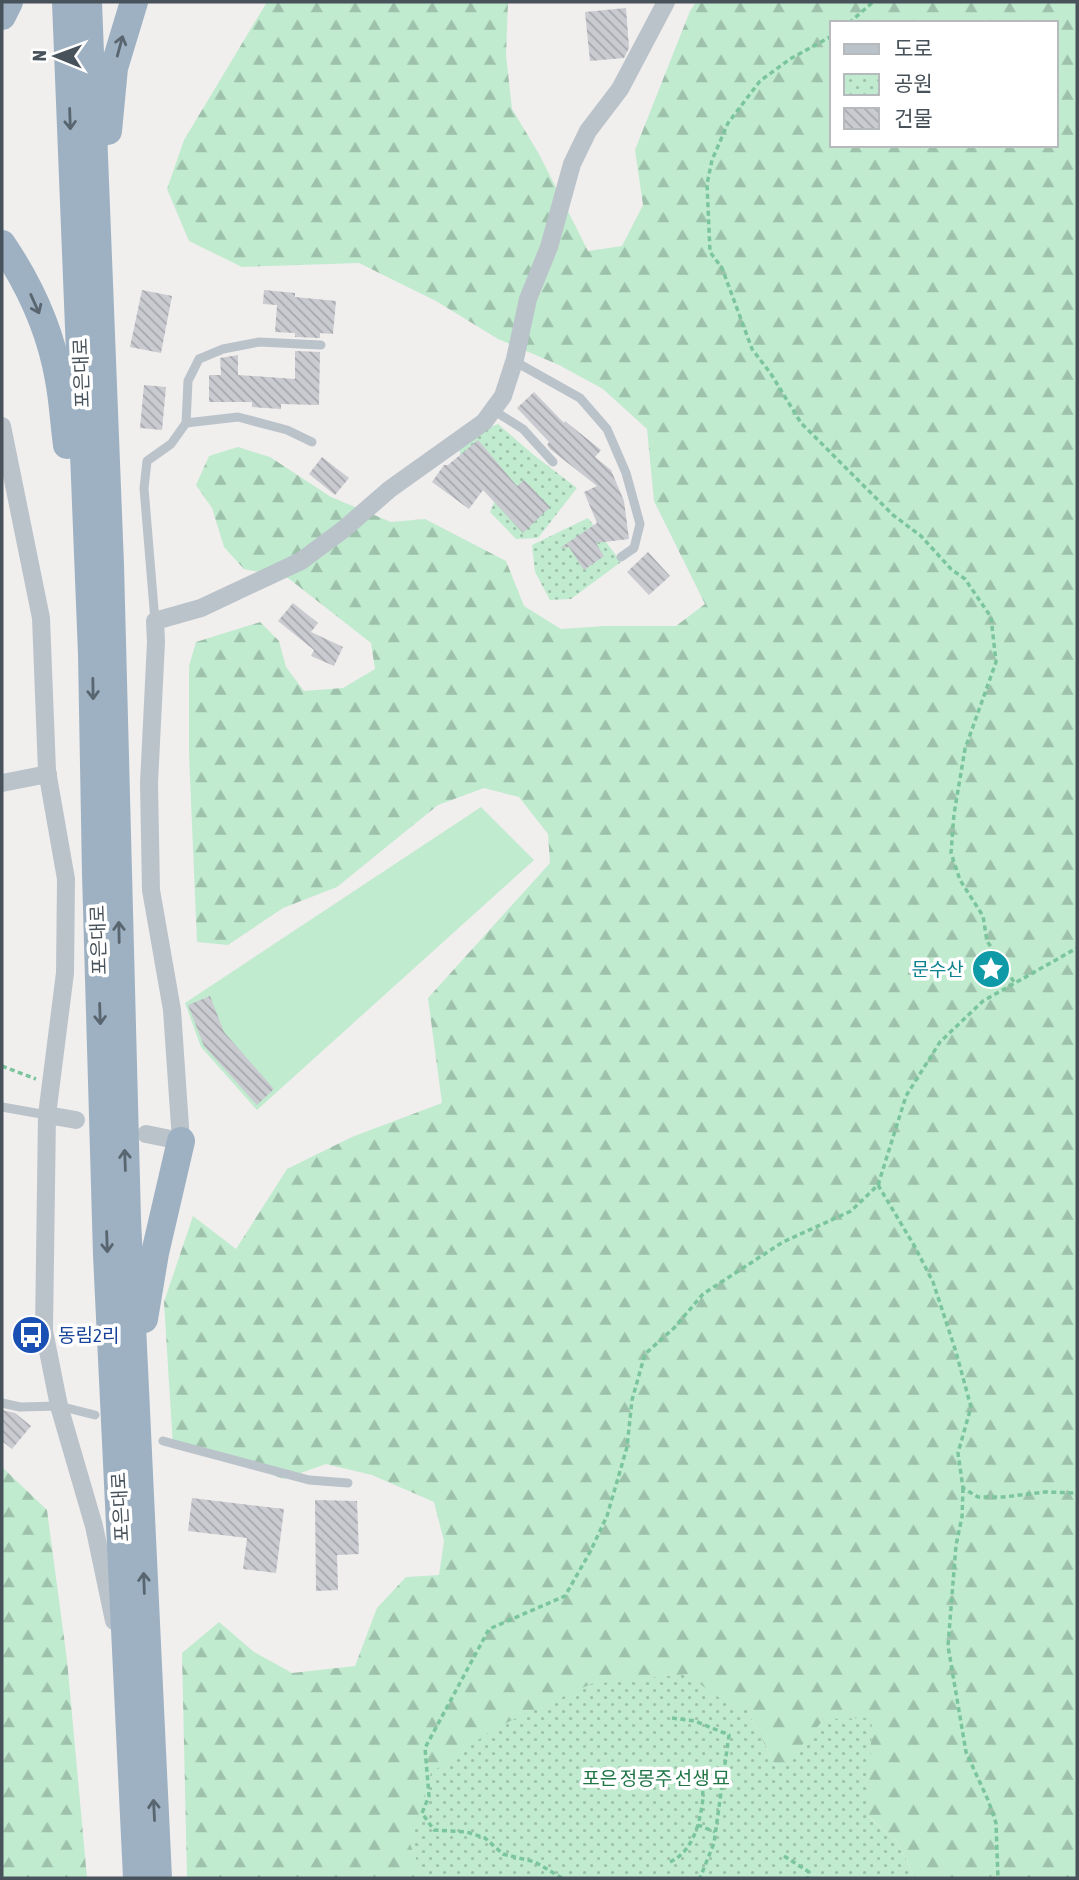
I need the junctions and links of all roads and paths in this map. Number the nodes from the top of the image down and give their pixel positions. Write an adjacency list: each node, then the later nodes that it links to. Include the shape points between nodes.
1 (9, 2): 7 (highway)
2 (66, 2): 21 (highway, 포은대로, one-way to 21)
3 (88, 2): 13 (highway, 포은대로)
4 (134, 2): 13 (highway, one-way to 4, via 109,107 114,68)
5 (666, 2): 12 (street, via 620,89 588,131 572,164 549,247 528,299)
6 (873, 2): 8 (path)
7 (2, 16)
8 (851, 21)
9 (830, 37): 25 (path, via 760,81 729,123 707,184 710,252 722,268 752,349 801,424 965,579 991,618 996,662 965,748 951,853 960,880 983,916 987,941)
10 (2, 244): 21 (highway, one-way to 21, via 19,269 42,321 59,378)
11 (321, 345): 15 (lane, via 259,342 199,359 188,381)
12 (514, 361): 14 (street, via 503,396); 19 (lane, via 580,398 607,429 626,473 640,524 634,548)
13 (102, 383): 35 (highway, 포은대로, one-way to 13)
14 (493, 410): 18 (lane, via 523,429); 20 (street, via 484,422 390,489 301,561 201,608)
15 (186, 423): 17 (lane, via 238,418); 20 (lane, via 171,444 147,461)
16 (2, 426): 22 (street, via 41,618)
17 (313, 442)
18 (553, 462)
19 (621, 556)
20 (155, 621): 32 (street, via 149,783 151,890 172,1010)
21 (92, 654): 42 (highway, 포은대로, one-way to 42, via 107,1255)
22 (48, 774): 23 (street); 27 (street, via 66,879 65,973)
23 (2, 783)
24 (1077, 948): 25 (path)
25 (1014, 982): 33 (path, via 983,1001 940,1042 906,1096)
26 (2, 1066): 27 (path)
27 (50, 1085): 29 (street)
28 (2, 1107): 29 (lane)
29 (47, 1115): 30 (street); 36 (street, via 44,1332)
30 (76, 1120)
31 (146, 1134): 32 (street)
32 (181, 1141): 35 (highway, via 143,1322)
33 (878, 1185): 40 (path, via 933,1282 959,1363 971,1407 958,1453); 51 (path, via 851,1211 783,1242 703,1294 645,1354 607,1516 590,1552 565,1596 489,1629 425,1748 429,1796 422,1813 434,1830 485,1838 503,1854 535,1862)
34 (2, 1403): 36 (lane)
35 (137, 1405): 50 (highway, 포은대로, one-way to 35)
36 (59, 1406): 37 (lane); 42 (street, via 94,1526)
37 (95, 1415)
38 (163, 1441): 39 (lane, via 309,1480)
39 (348, 1483)
40 (963, 1488): 41 (path, via 978,1497); 54 (path, via 948,1646 966,1752 996,1823)
41 (1077, 1493)
42 (128, 1686): 49 (highway, 포은대로)
43 (672, 1718): 46 (path, via 695,1721 729,1735)
44 (675, 1785): 45 (path, via 697,1774 704,1800)
45 (698, 1825): 46 (path); 48 (path, via 682,1856)
46 (715, 1832): 52 (path)
47 (784, 1856): 53 (path, via 809,1872)
48 (670, 1862)
49 (137, 1878)
50 (158, 1878)
51 (562, 1878)
52 (700, 1878)
53 (808, 1878)
54 (998, 1878)

